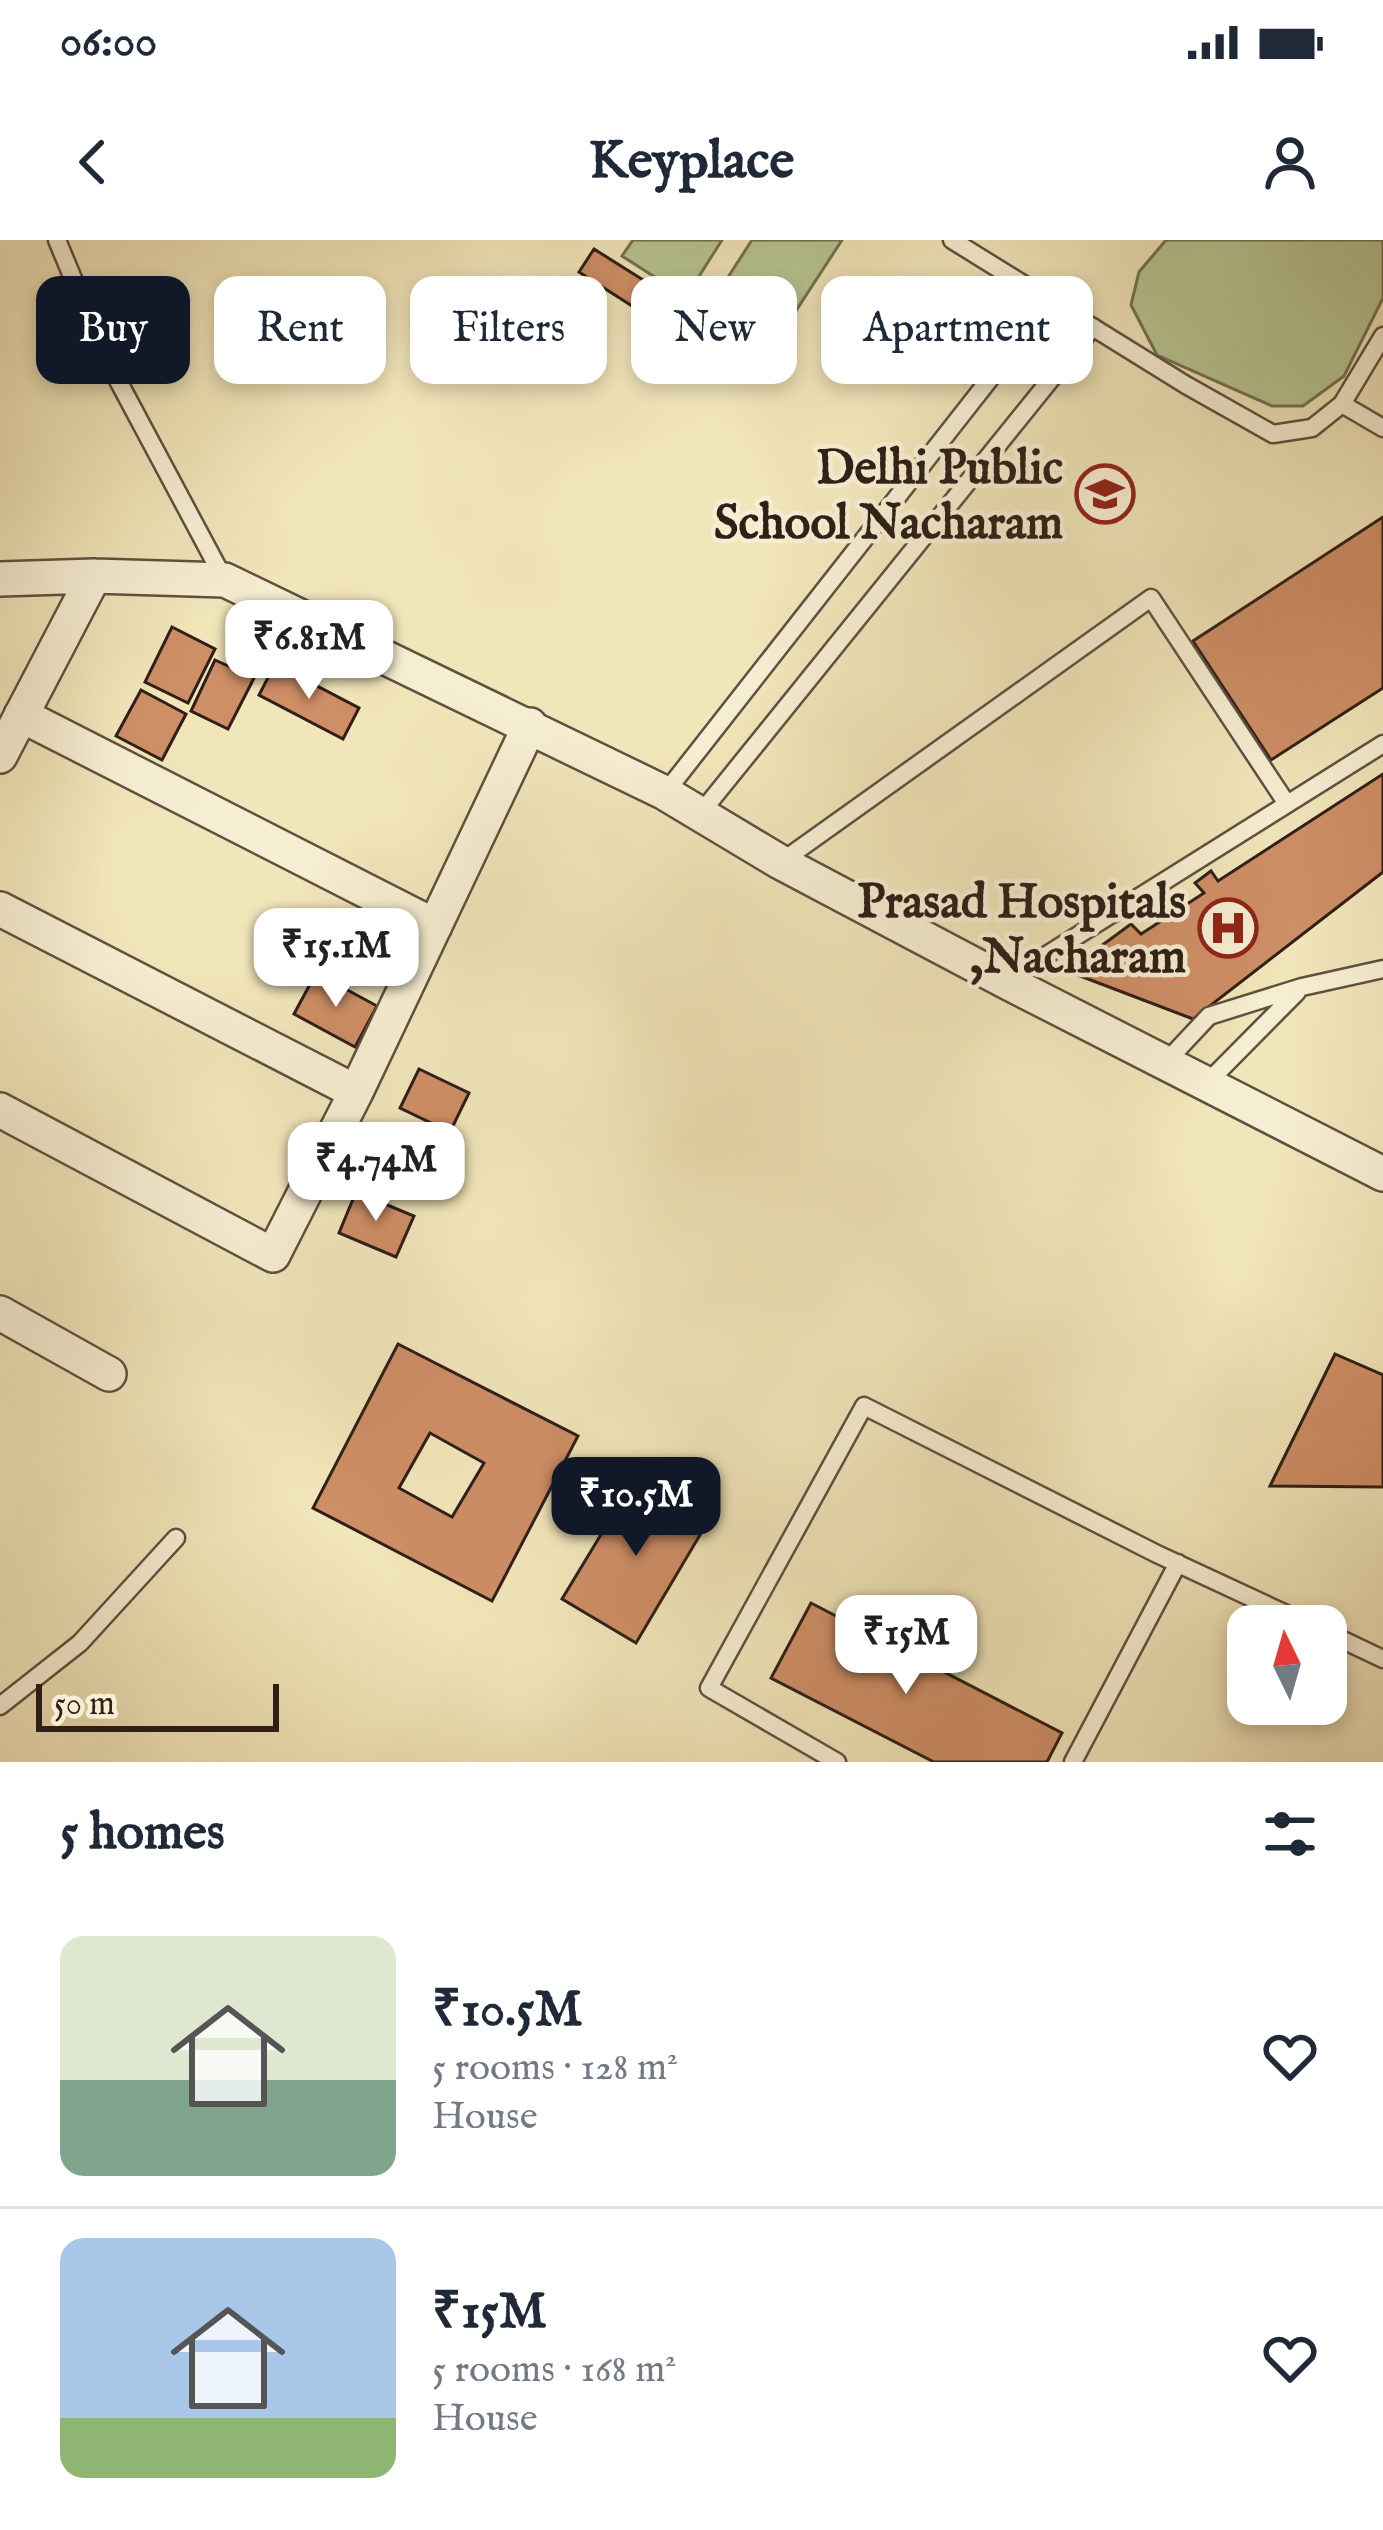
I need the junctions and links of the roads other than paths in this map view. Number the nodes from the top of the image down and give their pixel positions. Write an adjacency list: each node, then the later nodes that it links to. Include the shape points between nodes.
1 (57, 240): 12 (lane, via 106,358)
2 (952, 240): 3 (lane)
3 (1010, 276)
4 (1093, 327): 8 (lane, via 1273,434 1312,428)
5 (1383, 336): 8 (lane)
6 (986, 384): 17 (lane)
7 (1047, 384): 19 (lane)
8 (1342, 404): 9 (lane)
9 (1383, 428)
10 (94, 576): 11 (street); 12 (street); 13 (street)
11 (0, 579)
12 (225, 580): 14 (street)
13 (21, 716): 16 (street); 22 (street)
14 (530, 725): 17 (street); 22 (street)
15 (1383, 744): 18 (lane)
16 (0, 756)
17 (665, 793): 19 (street)
18 (1287, 804): 20 (lane, via 1151,598); 24 (lane)
19 (700, 814): 20 (street)
20 (780, 862): 24 (street)
21 (0, 909): 28 (street)
22 (434, 926): 28 (street)
23 (1383, 969): 25 (lane)
24 (1005, 981): 26 (street)
25 (1302, 987): 26 (lane, via 1209,1016); 27 (lane)
26 (1166, 1063): 27 (street)
27 (1206, 1084): 30 (street)
28 (356, 1092): 29 (street, via 273,1255)
29 (0, 1110)
30 (1383, 1174)
31 (0, 1313): 32 (street)
32 (109, 1374)
33 (176, 1538): 38 (lane, via 80,1643)
34 (1178, 1563): 35 (lane); 39 (lane, via 864,1406 710,1688); 40 (lane)
35 (1267, 1605)
36 (1347, 1642): 37 (lane)
37 (1383, 1659)
38 (0, 1706)
39 (837, 1762)
40 (1073, 1762)

